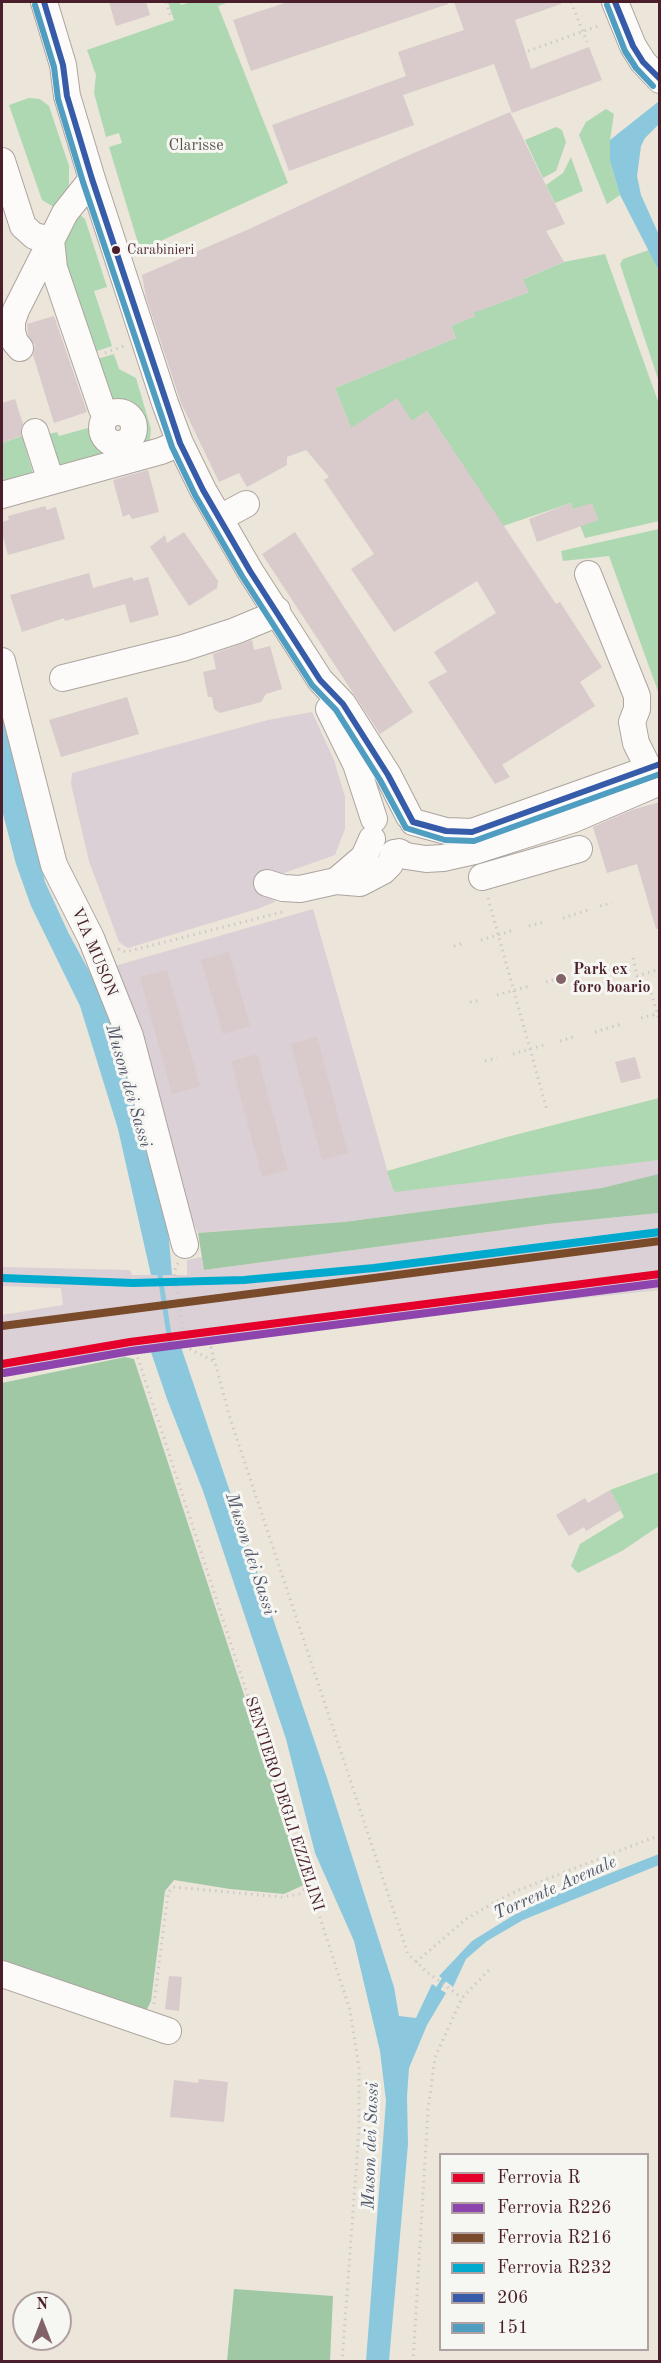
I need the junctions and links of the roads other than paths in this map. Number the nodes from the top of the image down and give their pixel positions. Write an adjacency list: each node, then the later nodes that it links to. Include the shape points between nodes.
1 (31, 2): 5 (street)
2 (44, 2): 5 (street, via 63,65)
3 (610, 12): 4 (street, via 643,62)
4 (660, 80)
5 (66, 96): 7 (street)
6 (2, 161): 8 (street, via 23,226 34,236)
7 (92, 179): 8 (street, via 65,213); 12 (street)
8 (51, 240): 9 (street, via 12,322 15,342); 10 (street, via 54,268 102,409)
9 (20, 348)
10 (108, 414)
11 (35, 432): 13 (street)
12 (180, 443): 13 (street); 16 (street)
13 (51, 481): 14 (street)
14 (2, 495)
15 (246, 504): 16 (street)
16 (220, 518): 18 (street)
17 (588, 574): 22 (street, via 637,696 632,722 636,743)
18 (277, 610): 20 (street, via 255,623 193,645); 21 (street)
19 (2, 661): 34 (street, VIA MUSON, via 54,865 91,938 130,1036)
20 (63, 678)
21 (320, 680): 24 (street, via 343,704); 25 (street, via 356,764)
22 (656, 774): 23 (street); 27 (street, via 599,809)
23 (556, 803): 26 (street, via 472,832); 27 (street, via 547,816 525,825)
24 (411, 819): 25 (street, via 400,810 385,810); 26 (street); 29 (street, via 412,841)
25 (373, 829): 29 (street, via 382,850); 31 (street, via 364,857)
26 (450, 832): 27 (street, via 465,840 514,829)
27 (522, 836): 29 (street, via 443,858); 30 (street)
28 (579, 849): 30 (street)
29 (396, 853): 31 (street, via 383,871 360,883)
30 (530, 863): 33 (street)
31 (336, 881): 32 (street, via 300,889)
32 (267, 883)
33 (485, 888)
34 (185, 1245)
35 (2, 1974): 36 (street)
36 (159, 2027)

